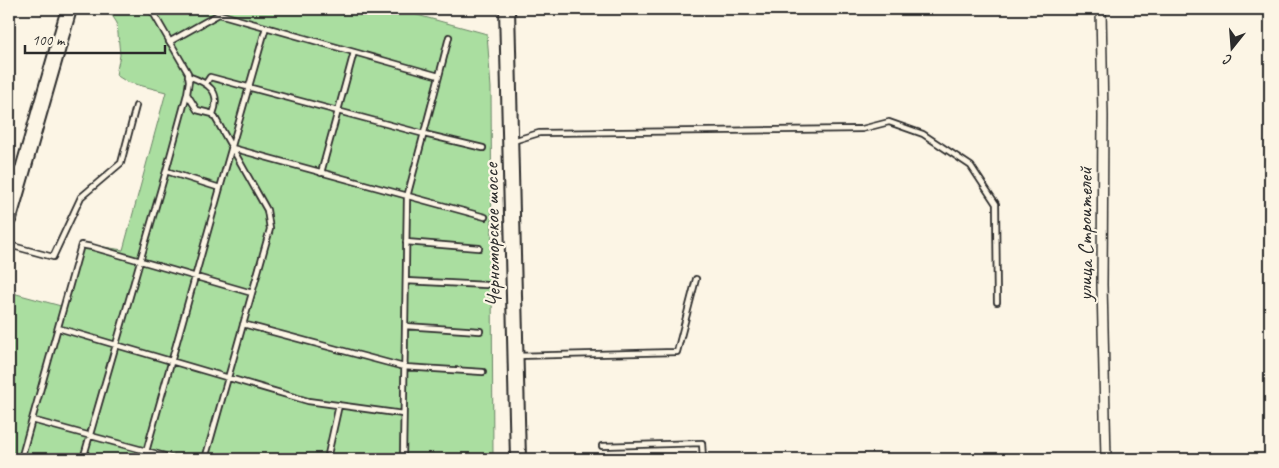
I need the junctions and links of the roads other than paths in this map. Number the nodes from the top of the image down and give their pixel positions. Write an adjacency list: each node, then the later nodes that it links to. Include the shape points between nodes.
1 (69, 9): 21 (main road)
2 (151, 9): 7 (lane)
3 (507, 9): 18 (main road, Черноморское шоссе)
4 (1101, 9): 63 (street, улица Строителей)
5 (266, 27): 7 (lane, via 219,14); 8 (lane); 12 (lane)
6 (449, 37): 10 (lane)
7 (169, 42): 9 (lane)
8 (354, 52): 10 (lane); 15 (lane)
9 (188, 76): 11 (lane); 13 (lane)
10 (439, 76): 17 (lane)
11 (206, 83): 12 (lane, via 210,77); 16 (lane, via 216,98)
12 (249, 88): 15 (lane); 19 (lane)
13 (187, 94): 16 (lane, via 197,110); 22 (lane)
14 (136, 106): 29 (lane, via 121,162 81,197 53,257)
15 (338, 111): 17 (lane); 23 (lane)
16 (213, 114): 19 (lane)
17 (424, 134): 20 (lane); 25 (lane)
18 (510, 142): 37 (lane, via 539,134 862,129 889,122 923,134 970,166 996,204); 43 (main road, Черноморское шоссе)
19 (232, 148): 23 (lane); 24 (lane); 36 (lane, via 267,210 270,229)
20 (483, 148)
21 (15, 171): 26 (main road)
22 (166, 171): 24 (lane); 31 (lane)
23 (321, 173): 25 (lane)
24 (220, 188): 32 (lane)
25 (407, 197): 27 (lane); 28 (lane)
26 (9, 215)
27 (485, 217)
28 (406, 242): 30 (lane); 34 (lane)
29 (9, 244)
30 (479, 248)
31 (140, 260): 32 (lane); 40 (lane, via 81,246); 42 (lane)
32 (196, 276): 36 (lane); 44 (lane)
33 (696, 279): 43 (lane, via 678,352)
34 (406, 280): 35 (lane); 39 (lane)
35 (486, 285)
36 (252, 293): 38 (lane)
37 (997, 302)
38 (243, 324): 45 (lane); 47 (lane)
39 (405, 326): 41 (lane); 45 (lane)
40 (58, 328): 42 (lane); 50 (lane)
41 (480, 331)
42 (116, 345): 44 (lane); 51 (lane)
43 (515, 356): 61 (main road, Черноморское шоссе)
44 (172, 361): 47 (lane); 53 (lane)
45 (404, 367): 46 (lane); 49 (lane)
46 (483, 372)
47 (228, 378): 48 (lane, via 308,401); 58 (lane)
48 (339, 406): 49 (lane); 59 (lane)
49 (403, 414): 60 (lane)
50 (32, 420): 51 (lane); 54 (lane)
51 (90, 435): 53 (lane); 55 (lane)
52 (602, 446): 62 (lane, via 702,443)
53 (146, 451): 56 (lane); 57 (lane)
54 (21, 459)
55 (83, 459)
56 (144, 459)
57 (176, 459)
58 (205, 459)
59 (327, 459)
60 (403, 459)
61 (518, 459)
62 (703, 459)
63 (1106, 459)

